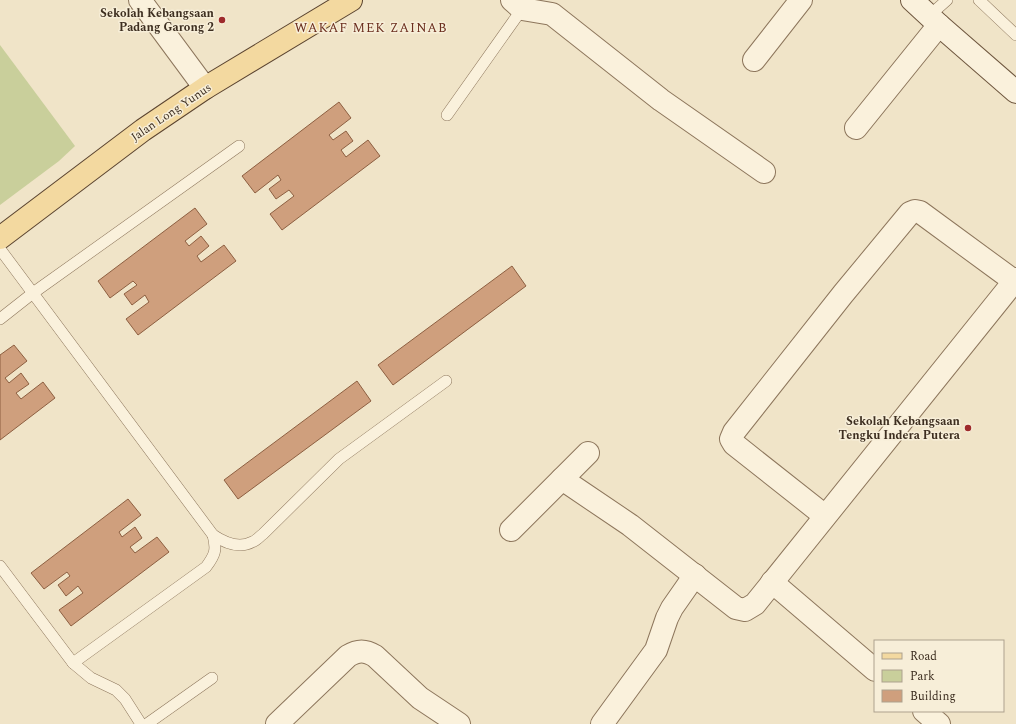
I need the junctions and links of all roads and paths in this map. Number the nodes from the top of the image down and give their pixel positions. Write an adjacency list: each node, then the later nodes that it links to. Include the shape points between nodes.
1 (140, 0): 11 (street)
2 (351, 0): 11 (main road, Jalan Long Yunus)
3 (801, 0): 10 (street)
4 (912, 0): 8 (street)
5 (947, 0): 8 (lane)
6 (979, 0): 9 (lane)
7 (517, 4): 13 (lane); 16 (street, via 552,14 661,100)
8 (934, 21): 12 (street); 14 (street)
9 (1016, 35)
10 (754, 60)
11 (205, 88): 17 (main road, Jalan Long Yunus, via 142,130)
12 (1016, 92)
13 (447, 115)
14 (856, 128)
15 (238, 146): 20 (lane)
16 (764, 172)
17 (0, 238)
18 (0, 249): 20 (lane)
19 (1015, 280): 25 (street); 25 (street, via 920,212 915,211 910,213 843,294 731,439)
20 (33, 293): 21 (lane); 27 (lane)
21 (0, 319)
22 (446, 381): 27 (lane, via 339,459 252,542 238,545)
23 (588, 453): 24 (street)
24 (562, 479): 26 (street); 29 (street, via 630,525)
25 (825, 516): 30 (street)
26 (511, 530)
27 (213, 536): 31 (lane, via 216,545 214,556 206,567)
28 (0, 566): 31 (lane)
29 (695, 575): 30 (street, via 741,610 750,608); 39 (street, via 672,608 656,650)
30 (772, 582): 32 (street)
31 (73, 663): 35 (lane, via 91,678 116,690)
32 (874, 669)
33 (212, 678): 36 (lane)
34 (925, 712): 40 (street)
35 (141, 724)
36 (147, 724)
37 (277, 724): 38 (street, via 348,656 362,651 375,656 420,698)
38 (459, 724)
39 (602, 724)
40 (939, 724)

